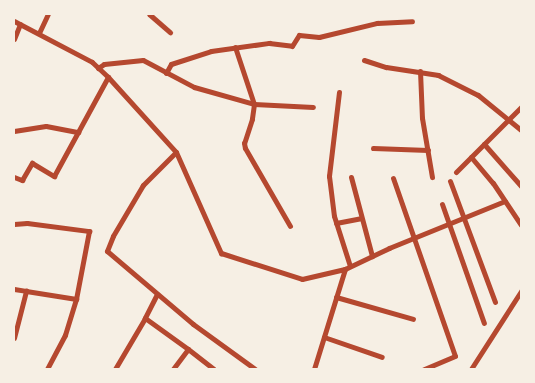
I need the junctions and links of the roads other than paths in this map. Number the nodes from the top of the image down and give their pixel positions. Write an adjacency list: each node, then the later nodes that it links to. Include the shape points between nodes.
1 (48, 14): 7 (street)
2 (149, 14): 6 (street)
3 (14, 21): 5 (street)
4 (412, 21): 9 (street, via 378,23 319,37 299,35 292,46 269,43)
5 (20, 24): 7 (street); 8 (street)
6 (170, 32)
7 (39, 33): 11 (street)
8 (14, 39)
9 (235, 46): 13 (street, via 171,64); 16 (street)
10 (364, 60): 12 (street, via 386,67)
11 (98, 68): 13 (street, via 104,64 138,60); 14 (street)
12 (420, 71): 19 (street, via 438,75 478,95); 25 (street, via 422,118)
13 (166, 73): 16 (street, via 194,87)
14 (108, 77): 22 (street); 26 (street)
15 (339, 92): 39 (street, via 329,176)
16 (254, 104): 18 (street); 43 (street, via 245,148)
17 (521, 107): 19 (street)
18 (313, 108)
19 (508, 120): 20 (street); 23 (street)
20 (521, 130)
21 (14, 131): 22 (street, via 46,126)
22 (78, 132): 29 (street, via 54,176 32,163 22,180)
23 (484, 144): 27 (street); 34 (street)
24 (373, 148): 25 (street)
25 (428, 150): 31 (street)
26 (176, 152): 46 (street, via 221,253 302,279); 50 (street, via 142,185 107,251)
27 (471, 157): 28 (street); 35 (street)
28 (456, 172)
29 (14, 177)
30 (351, 177): 38 (street)
31 (432, 177)
32 (393, 178): 44 (street)
33 (450, 181): 37 (street)
34 (521, 186)
35 (505, 202): 37 (street); 42 (street)
36 (442, 204): 41 (street)
37 (466, 217): 41 (street); 53 (street)
38 (361, 218): 39 (street); 45 (street)
39 (336, 223): 46 (street)
40 (14, 224): 52 (street, via 88,231)
41 (450, 224): 44 (street); 56 (street)
42 (521, 225)
43 (290, 226)
44 (413, 238): 45 (street); 67 (street, via 455,356)
45 (372, 256): 46 (street)
46 (348, 267): 51 (street)
47 (14, 289): 48 (street)
48 (26, 291): 52 (street); 58 (street)
49 (521, 291): 68 (street)
50 (157, 294): 54 (street); 65 (street)
51 (336, 296): 55 (street); 57 (street)
52 (76, 299): 61 (street, via 65,335)
53 (495, 302)
54 (145, 318): 59 (street); 62 (street)
55 (413, 319)
56 (484, 323)
57 (324, 337): 60 (street); 66 (street)
58 (14, 338)
59 (188, 349): 63 (street); 64 (street)
60 (382, 356)
61 (47, 369)
62 (115, 369)
63 (173, 369)
64 (214, 369)
65 (255, 369)
66 (314, 369)
67 (424, 369)
68 (471, 369)

